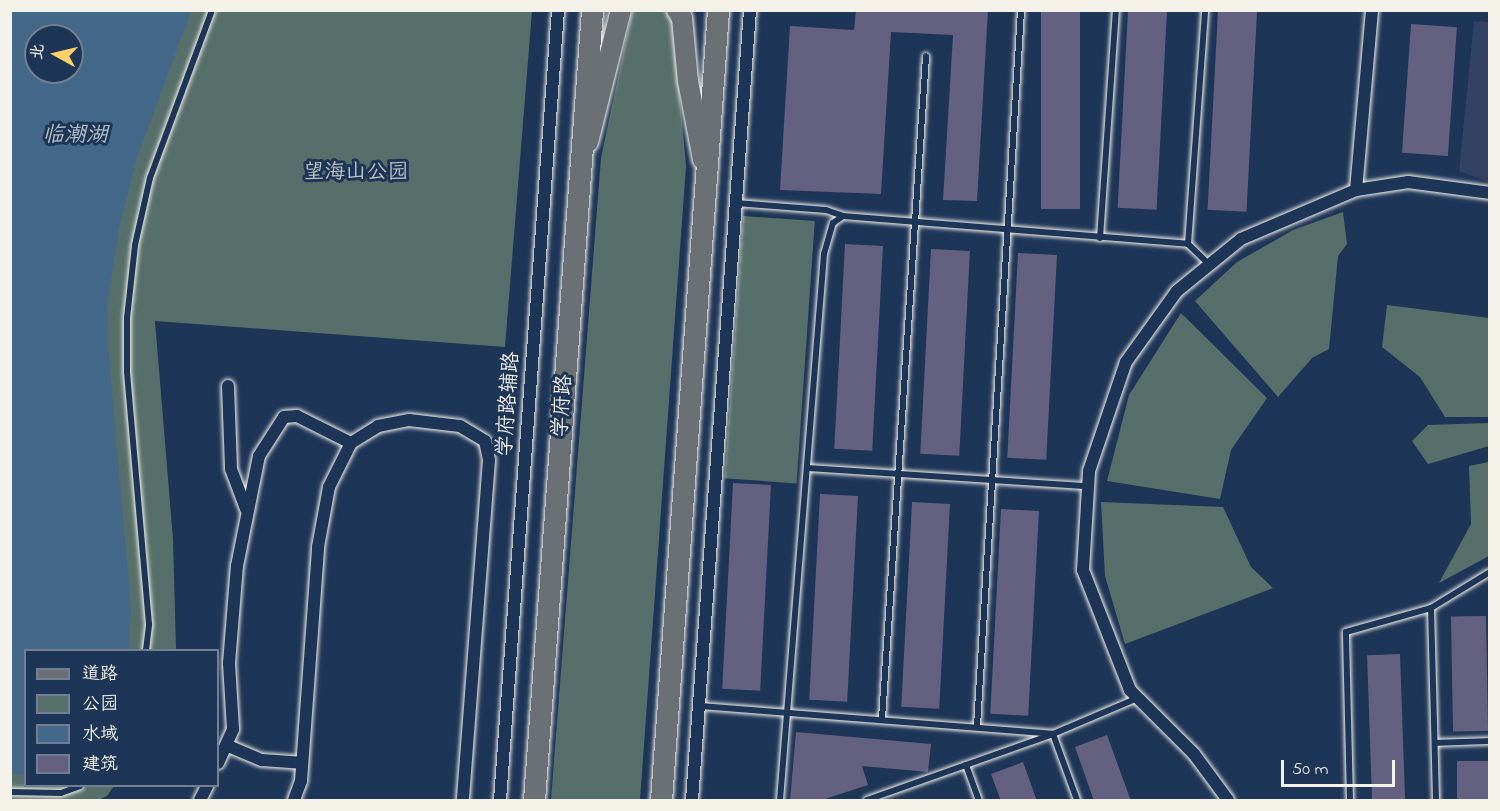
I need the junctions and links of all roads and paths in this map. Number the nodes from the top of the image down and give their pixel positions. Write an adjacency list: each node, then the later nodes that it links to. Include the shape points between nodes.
1 (212, 10): 33 (lane, via 150,178 135,245 127,318 149,624)
2 (558, 10): 53 (street, 学府路辅路)
3 (592, 10): 14 (highway, 学府路)
4 (677, 10): 13 (main road, via 682,18 688,81)
5 (718, 10): 13 (highway)
6 (750, 10): 17 (street)
7 (1021, 10): 20 (lane)
8 (1116, 10): 21 (lane)
9 (1205, 10): 22 (lane)
10 (1372, 10): 15 (street)
11 (621, 14): 14 (main road)
12 (926, 56): 19 (lane)
13 (706, 174): 55 (highway)
14 (580, 177): 54 (highway, 学府路)
15 (1356, 190): 16 (street, via 1408,182); 23 (street, via 1241,239)
16 (1490, 193)
17 (736, 202): 18 (lane, via 825,210); 35 (street)
18 (843, 216): 19 (lane); 26 (lane, via 833,223 824,255)
19 (917, 223): 20 (lane); 27 (lane)
20 (1006, 230): 21 (lane); 28 (lane)
21 (1100, 238): 22 (lane)
22 (1188, 244): 23 (lane)
23 (1210, 265): 29 (street, via 1177,291 1126,362 1089,471)
24 (228, 386): 30 (street, via 231,469)
25 (351, 442): 30 (street, via 297,416 284,417 259,456); 44 (street, via 329,487 318,548); 52 (street, via 378,426 409,420 460,426 485,441 489,460)
26 (807, 468): 27 (lane); 36 (lane)
27 (899, 474): 28 (lane); 37 (lane)
28 (991, 480): 29 (lane); 38 (lane)
29 (1088, 486): 34 (street, via 1083,570 1108,641 1130,690)
30 (247, 510): 42 (street, via 229,663 233,729)
31 (1490, 572): 32 (lane)
32 (1431, 608): 41 (lane); 62 (lane, via 1346,632)
33 (146, 649)
34 (1139, 698): 39 (lane); 61 (street, via 1194,754)
35 (700, 706): 36 (lane); 56 (street)
36 (788, 713): 37 (lane); 57 (lane)
37 (882, 719): 38 (lane)
38 (976, 726): 39 (lane)
39 (1053, 734): 45 (lane); 60 (lane)
40 (1490, 741): 41 (lane)
41 (1435, 743): 63 (lane)
42 (226, 745): 43 (street); 44 (street, via 262,760)
43 (219, 761)
44 (302, 763): 51 (street)
45 (966, 765): 49 (lane); 59 (lane)
46 (78, 787): 48 (lane, via 61,794)
47 (207, 787): 50 (street)
48 (10, 792)
49 (884, 798): 58 (lane)
50 (200, 801)
51 (294, 801)
52 (463, 801)
53 (500, 801)
54 (534, 801)
55 (661, 801)
56 (692, 801)
57 (780, 801)
58 (867, 801)
59 (979, 801)
60 (1077, 801)
61 (1228, 801)
62 (1350, 801)
63 (1436, 801)

